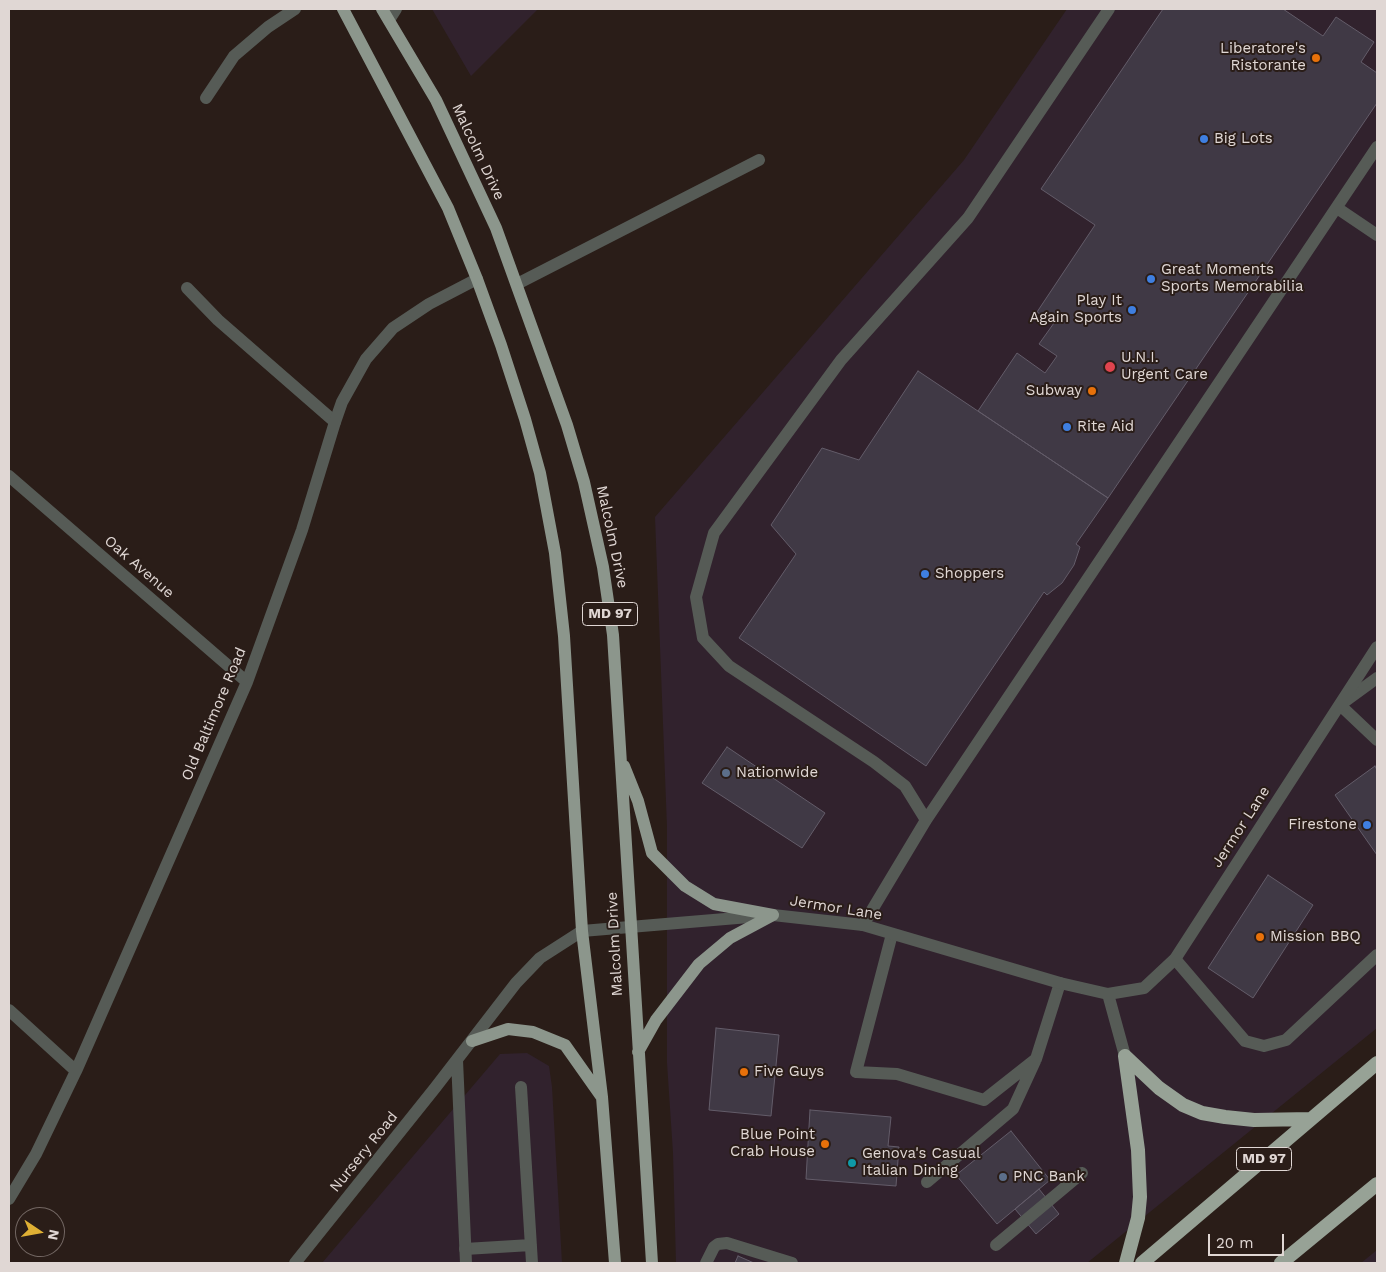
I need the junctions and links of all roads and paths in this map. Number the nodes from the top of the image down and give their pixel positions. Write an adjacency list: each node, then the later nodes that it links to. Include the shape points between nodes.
1 (295, 9): 7 (street, via 268,26 234,56)
2 (343, 9): 12 (main road, Malcolm Drive / MD 97, via 448,208)
3 (382, 9): 6 (main road, Malcolm Drive / MD 97)
4 (396, 9): 6 (street)
5 (1109, 9): 23 (street, via 968,218 841,360 714,533 696,597 703,638 728,666 905,786)
6 (389, 20): 13 (main road, Malcolm Drive / MD 97, via 436,100 496,228)
7 (206, 98)
8 (1377, 148): 10 (street)
9 (759, 160): 13 (street)
10 (1337, 208): 11 (street); 23 (street)
11 (1377, 235)
12 (477, 279): 15 (street, Old Baltimore Road, via 392,328 366,359 342,402); 27 (main road, Malcolm Drive / MD 97, via 525,419 540,473 556,554)
13 (517, 284): 22 (main road, Malcolm Drive / MD 97, via 567,425 604,567 613,635)
14 (187, 288): 15 (street, via 218,320)
15 (335, 422): 19 (street, Old Baltimore Road, via 302,530)
16 (9, 476): 19 (street, Oak Avenue)
17 (1377, 647): 20 (street, Jermor Lane)
18 (1377, 678): 20 (street)
19 (247, 682): 40 (street, Old Baltimore Road)
20 (1340, 705): 21 (street); 30 (street, Jermor Lane)
21 (1377, 740)
22 (620, 755): 24 (main road, via 638,801 652,853 685,886 714,904); 26 (main road, Malcolm Drive / MD 97)
23 (926, 820): 25 (street)
24 (773, 915): 25 (street, Jermor Lane); 26 (street, Jermor Lane); 35 (main road, via 730,938 699,964 656,1020)
25 (863, 926): 28 (street, Jermor Lane)
26 (631, 927): 27 (street, Jermor Lane); 35 (main road, Malcolm Drive / MD 97)
27 (582, 931): 34 (street, Nursery Road, via 540,958 516,983); 42 (main road, Malcolm Drive / MD 97)
28 (892, 934): 31 (street, Jermor Lane); 37 (street, via 856,1072 897,1074 984,1100)
29 (1377, 955): 30 (street, via 1286,1040 1264,1046 1244,1041)
30 (1175, 959): 32 (street, Jermor Lane, via 1144,988)
31 (1060, 983): 32 (street, Jermor Lane); 37 (street)
32 (1108, 994): 36 (street)
33 (9, 1010): 40 (street)
34 (472, 1041): 38 (street, Nursery Road); 42 (main road, via 508,1029 533,1032 565,1044)
35 (638, 1052): 55 (main road, Malcolm Drive / MD 97)
36 (1125, 1056): 43 (highway, via 1159,1088 1183,1105 1202,1112 1254,1120); 58 (highway, via 1138,1150 1140,1197)
37 (1036, 1059): 45 (street, via 1013,1109)
38 (457, 1060): 50 (street); 51 (street, Nursery Road)
39 (1377, 1064): 43 (highway, MD 97)
40 (76, 1071): 47 (street, Old Baltimore Road, via 36,1154)
41 (521, 1087): 49 (street)
42 (602, 1097): 54 (main road, Malcolm Drive / MD 97)
43 (1311, 1119): 59 (highway, MD 97)
44 (1082, 1173): 48 (street)
45 (927, 1182)
46 (1377, 1184): 60 (highway)
47 (9, 1199)
48 (996, 1245)
49 (531, 1246): 50 (street); 53 (street)
50 (465, 1249): 52 (street)
51 (296, 1263)
52 (466, 1263)
53 (532, 1263)
54 (615, 1263)
55 (652, 1263)
56 (706, 1263): 57 (street, via 714,1247 727,1243)
57 (792, 1263)
58 (1126, 1263)
59 (1142, 1263)
60 (1281, 1263)

